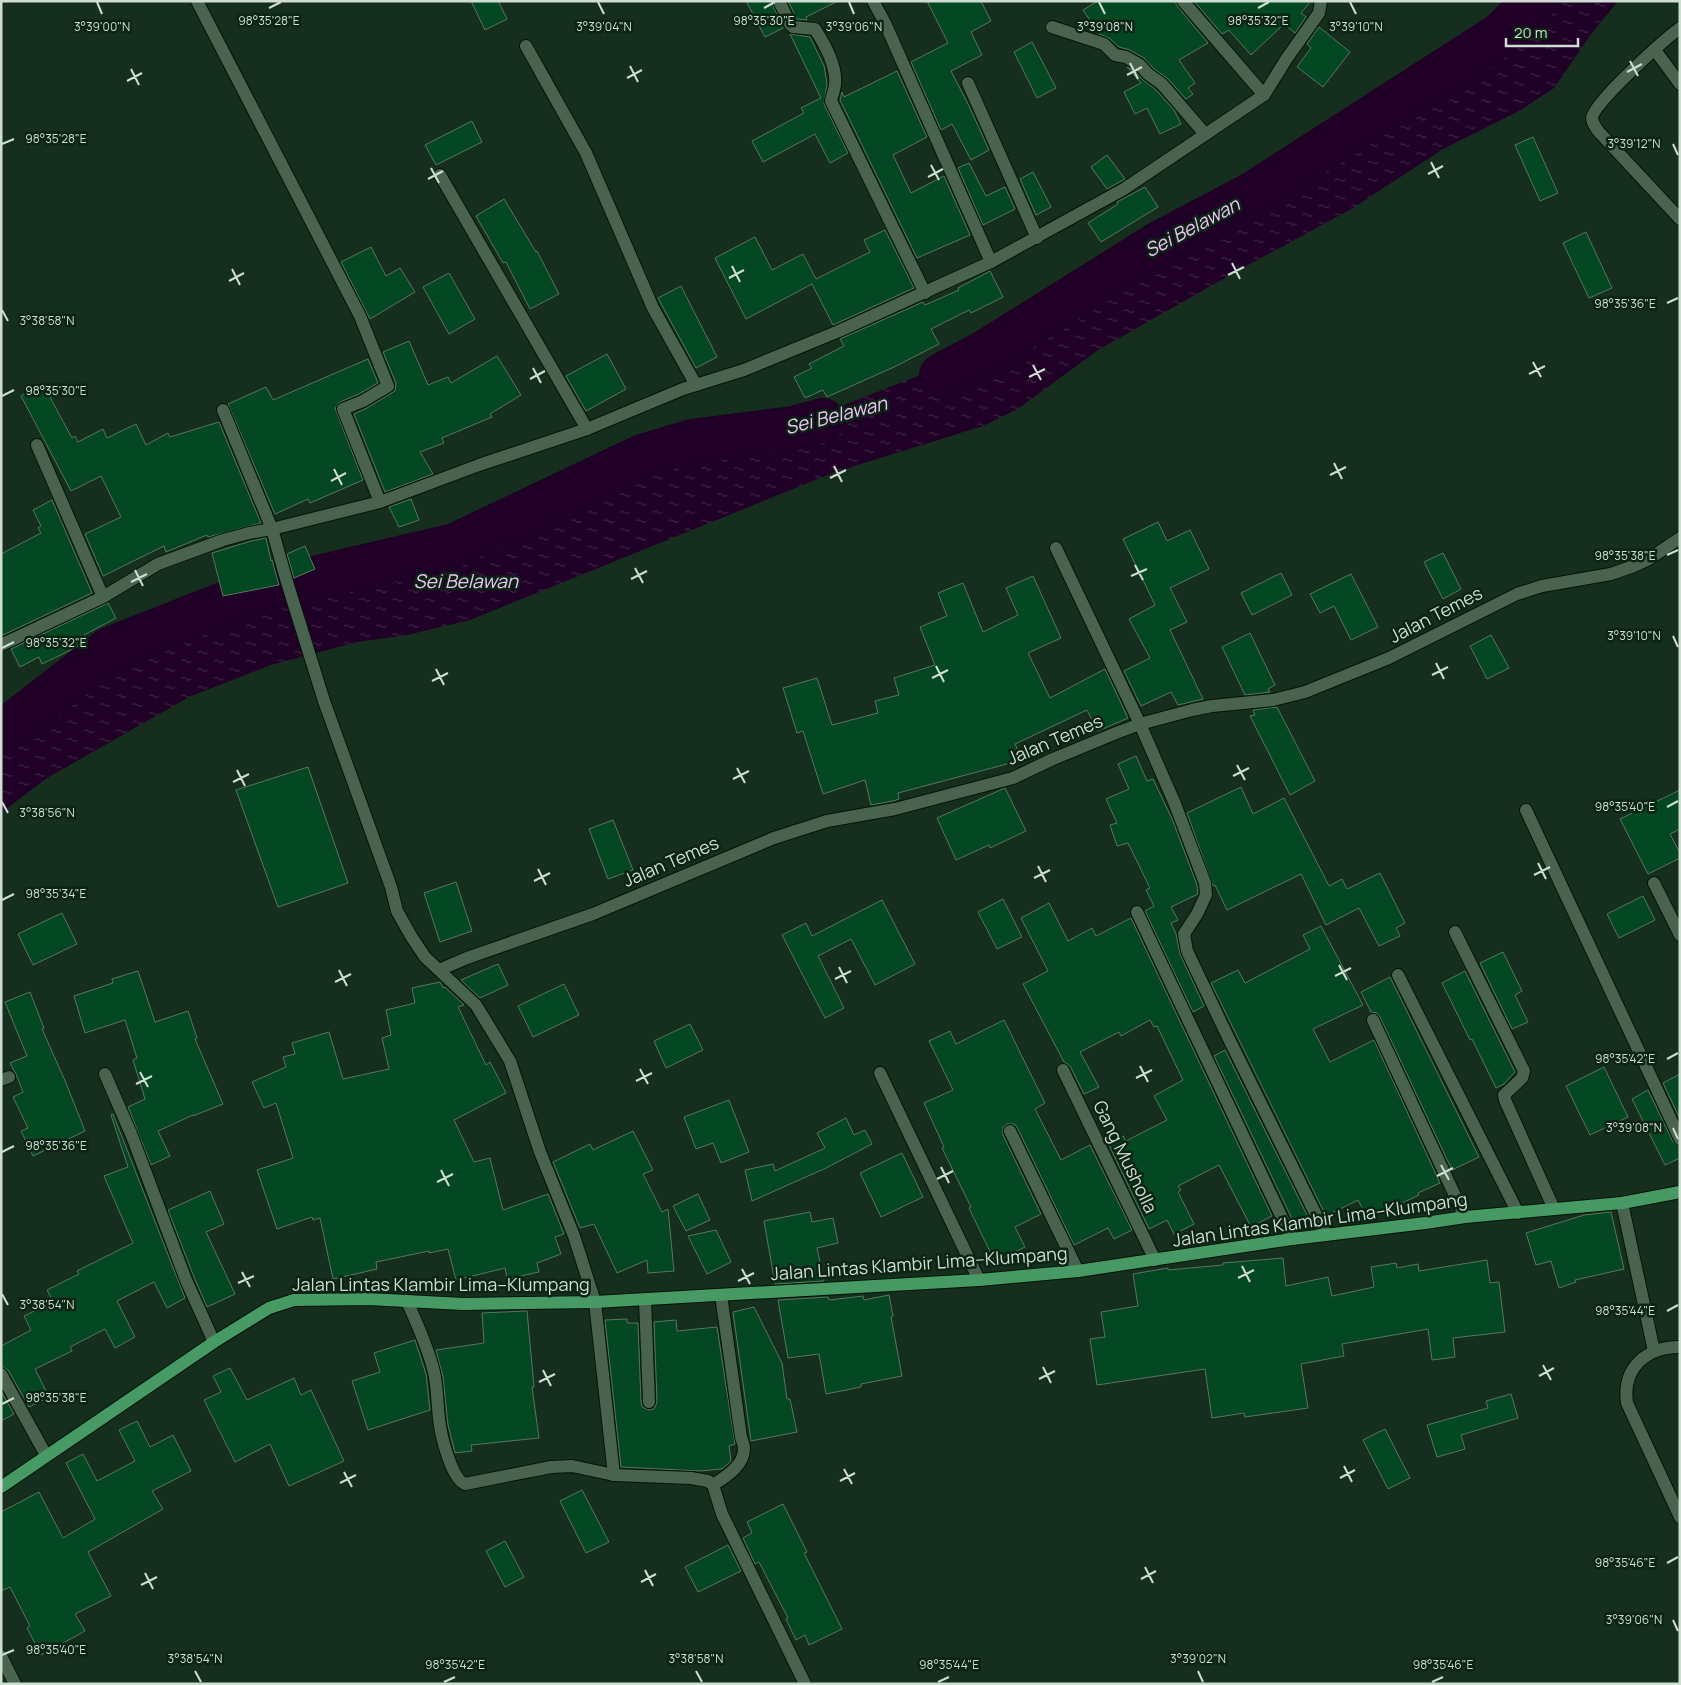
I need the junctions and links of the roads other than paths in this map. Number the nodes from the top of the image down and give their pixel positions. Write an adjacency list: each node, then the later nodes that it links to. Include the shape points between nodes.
1 (197, 1): 23 (street, via 360,316 388,386 343,409)
2 (779, 1): 18 (street, via 793,27 815,29 823,41 834,69 831,101)
3 (873, 1): 17 (street)
4 (1183, 1): 12 (street)
5 (1321, 1): 12 (street, via 1319,13)
6 (1052, 27): 13 (street, via 1104,44 1115,55 1140,65 1162,84)
7 (1680, 28): 9 (street)
8 (526, 46): 19 (street, via 586,153 653,308)
9 (1655, 50): 11 (street); 15 (street, via 1608,94 1592,117 1599,132)
10 (968, 83): 16 (street)
11 (1680, 84)
12 (1264, 95): 13 (street)
13 (1205, 134): 16 (street, via 1124,189)
14 (440, 176): 21 (street)
15 (1680, 220)
16 (1037, 238): 17 (street)
17 (991, 262): 18 (street)
18 (924, 293): 19 (street, via 754,366)
19 (696, 385): 21 (street)
20 (223, 410): 24 (street)
21 (587, 429): 23 (street)
22 (37, 445): 27 (street)
23 (380, 502): 24 (street)
24 (272, 530): 27 (street, via 223,540 158,564); 35 (street, via 324,701 397,911 425,956)
25 (1680, 538): 29 (street, Jalan Temes, via 1649,559 1611,574 1542,586 1517,594 1390,658 1305,692 1273,700 1192,710)
26 (1056, 548): 29 (street)
27 (103, 597): 28 (street)
28 (1, 645)
29 (1140, 724): 35 (street, Jalan Temes, via 1013,778 895,809 827,821 774,838 594,914); 48 (street, via 1205,882 1206,895 1184,934 1187,951)
30 (1526, 810): 42 (street)
31 (1654, 883): 34 (street)
32 (1137, 912): 49 (street)
33 (1455, 932): 45 (street, via 1524,1071 1522,1078 1504,1095 1504,1100)
34 (1680, 935)
35 (439, 970): 56 (street, via 476,1005 510,1061)
36 (1398, 975): 46 (street)
37 (1373, 1020): 47 (street)
38 (1063, 1070): 50 (street, Gang Musholla)
39 (880, 1073): 52 (street)
40 (104, 1074): 57 (street, via 145,1166 186,1280)
41 (1010, 1131): 51 (street)
42 (1680, 1139)
43 (1680, 1192): 44 (main road, Jalan Lintas Klambir Lima–Klumpang)
44 (1622, 1203): 45 (main road, Jalan Lintas Klambir Lima–Klumpang); 59 (street)
45 (1554, 1209): 46 (main road, Jalan Lintas Klambir Lima–Klumpang)
46 (1518, 1213): 47 (main road, Jalan Lintas Klambir Lima–Klumpang)
47 (1465, 1217): 48 (main road, Jalan Lintas Klambir Lima–Klumpang)
48 (1326, 1235): 49 (main road, Jalan Lintas Klambir Lima–Klumpang)
49 (1292, 1239): 50 (main road, Jalan Lintas Klambir Lima–Klumpang)
50 (1155, 1260): 51 (main road, Jalan Lintas Klambir Lima–Klumpang)
51 (1078, 1271): 52 (main road, Jalan Lintas Klambir Lima–Klumpang)
52 (979, 1280): 53 (main road, Jalan Lintas Klambir Lima–Klumpang)
53 (721, 1295): 54 (main road, Jalan Lintas Klambir Lima–Klumpang); 64 (street, via 744,1449 732,1472)
54 (645, 1300): 56 (main road, Jalan Lintas Klambir Lima–Klumpang); 61 (street)
55 (406, 1301): 56 (main road, Jalan Lintas Klambir Lima–Klumpang, via 462,1304); 57 (main road, Jalan Lintas Klambir Lima–Klumpang, via 294,1300 269,1308); 63 (street, via 423,1338 437,1396 440,1426 461,1482 465,1484 572,1466)
56 (595, 1302): 63 (street)
57 (214, 1342): 62 (main road, Jalan Lintas Klambir Lima–Klumpang)
58 (1680, 1347): 59 (street)
59 (1654, 1351): 66 (street, via 1638,1361 1628,1380 1627,1403)
60 (1, 1374): 62 (street)
61 (649, 1402)
62 (46, 1455): 65 (main road, Jalan Lintas Klambir Lima–Klumpang)
63 (614, 1475): 64 (street, via 691,1478)
64 (713, 1485): 69 (street, via 722,1514)
65 (1, 1487)
66 (1680, 1518)
67 (1, 1656): 68 (street)
68 (15, 1684)
69 (805, 1684)

